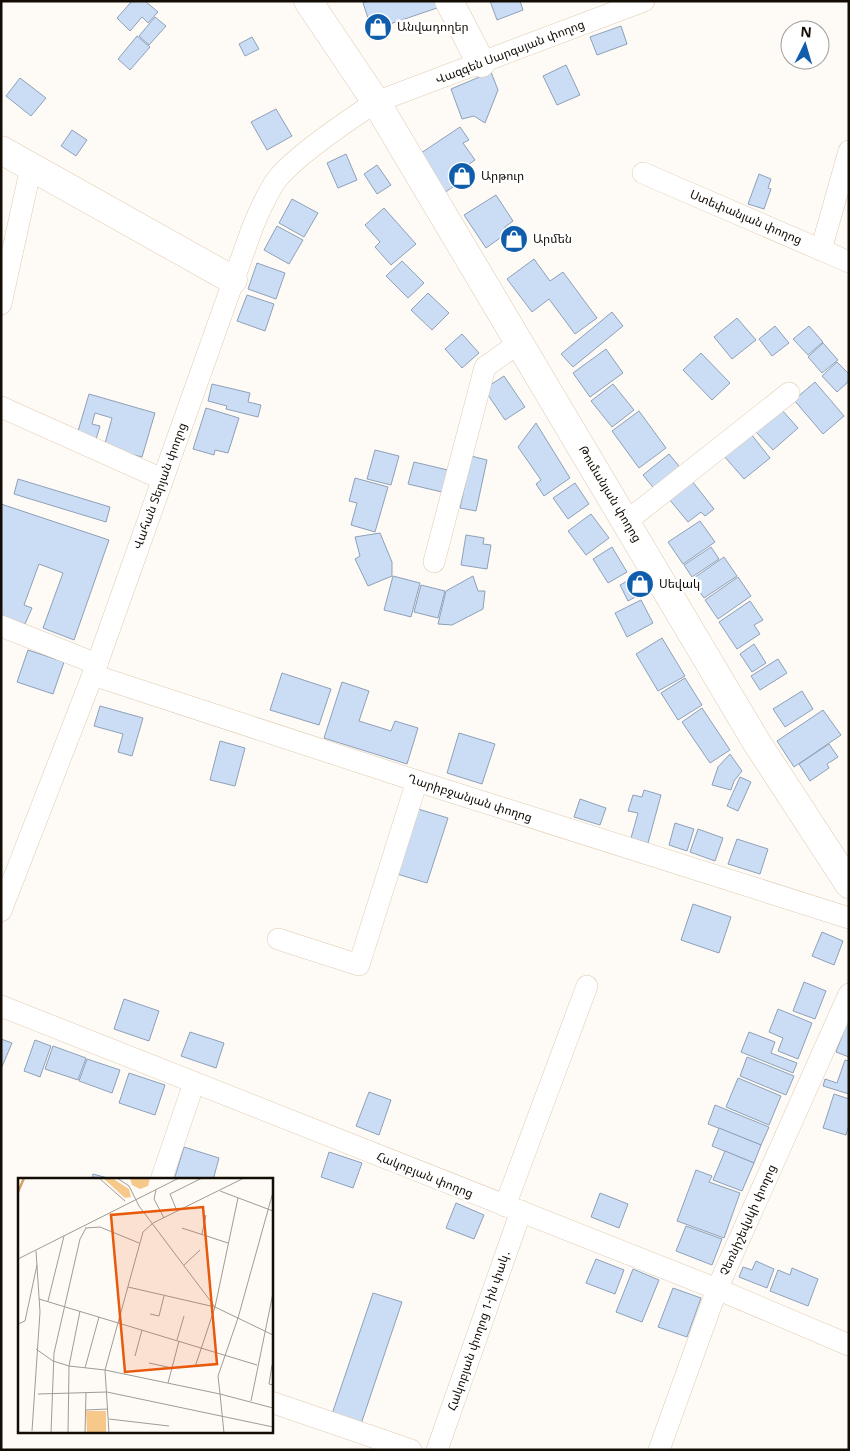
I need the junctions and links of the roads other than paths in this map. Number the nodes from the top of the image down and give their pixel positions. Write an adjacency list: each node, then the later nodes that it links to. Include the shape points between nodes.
1 (308, 1): 6 (main road, Թումանյան փողոց)
2 (449, 1): 5 (main road)
3 (644, 1): 4 (street, Վազգեն Սարգսյան փողոց)
4 (605, 8): 5 (street, Վազգեն Սարգսյան փողոց)
5 (481, 63): 6 (street, Վազգեն Սարգսյան փողոց)
6 (376, 102): 13 (street, Վահան Տերյան փողոց, via 345,122 278,178 253,226); 15 (main road, Թումանյան փողոց)
7 (1, 150): 9 (main road)
8 (849, 151): 11 (street)
9 (31, 166): 13 (main road); 14 (street)
10 (643, 173): 11 (street, Ստեփանյան փողոց)
11 (821, 250): 12 (street, Ստեփանյան փողոց)
12 (849, 262)
13 (233, 280): 18 (street, Վահան Տերյան փողոց)
14 (1, 304)
15 (519, 343): 19 (main road, Թումանյան փողոց); 20 (street, via 485,367)
16 (790, 394): 19 (street)
17 (1, 407): 18 (street)
18 (162, 479): 22 (street, Վահան Տերյան փողոց)
19 (627, 521): 24 (main road, Թումանյան փողոց, via 757,743)
20 (434, 562)
21 (1, 626): 22 (street, Ղարիբջանյան փողոց)
22 (95, 670): 23 (street, Ղարիբջանյան փողոց); 25 (street, Վահան Տերյան փողոց)
23 (417, 782): 26 (street, Ղարիբջանյան փողոց); 27 (street, via 359,965)
24 (849, 884)
25 (1, 911)
26 (849, 918)
27 (278, 939)
28 (587, 986): 33 (street, Հակոբյան փողոց 1-ին փակ․)
29 (849, 994): 34 (street, Չեռնիշեվսկի փողոց)
30 (1, 1006): 31 (street, Հակոբյան փողոց)
31 (194, 1083): 32 (street); 33 (street, Հակոբյան փողոց)
32 (163, 1178)
33 (513, 1209): 34 (street, Հակոբյան փողոց); 38 (street, Հակոբյան փողոց 1-ին փակ․)
34 (717, 1289): 35 (street, Հակոբյան փողոց); 39 (street, Չեռնիշեվսկի փողոց)
35 (849, 1344)
36 (272, 1402): 37 (street)
37 (411, 1450)
38 (437, 1450)
39 (659, 1450)

